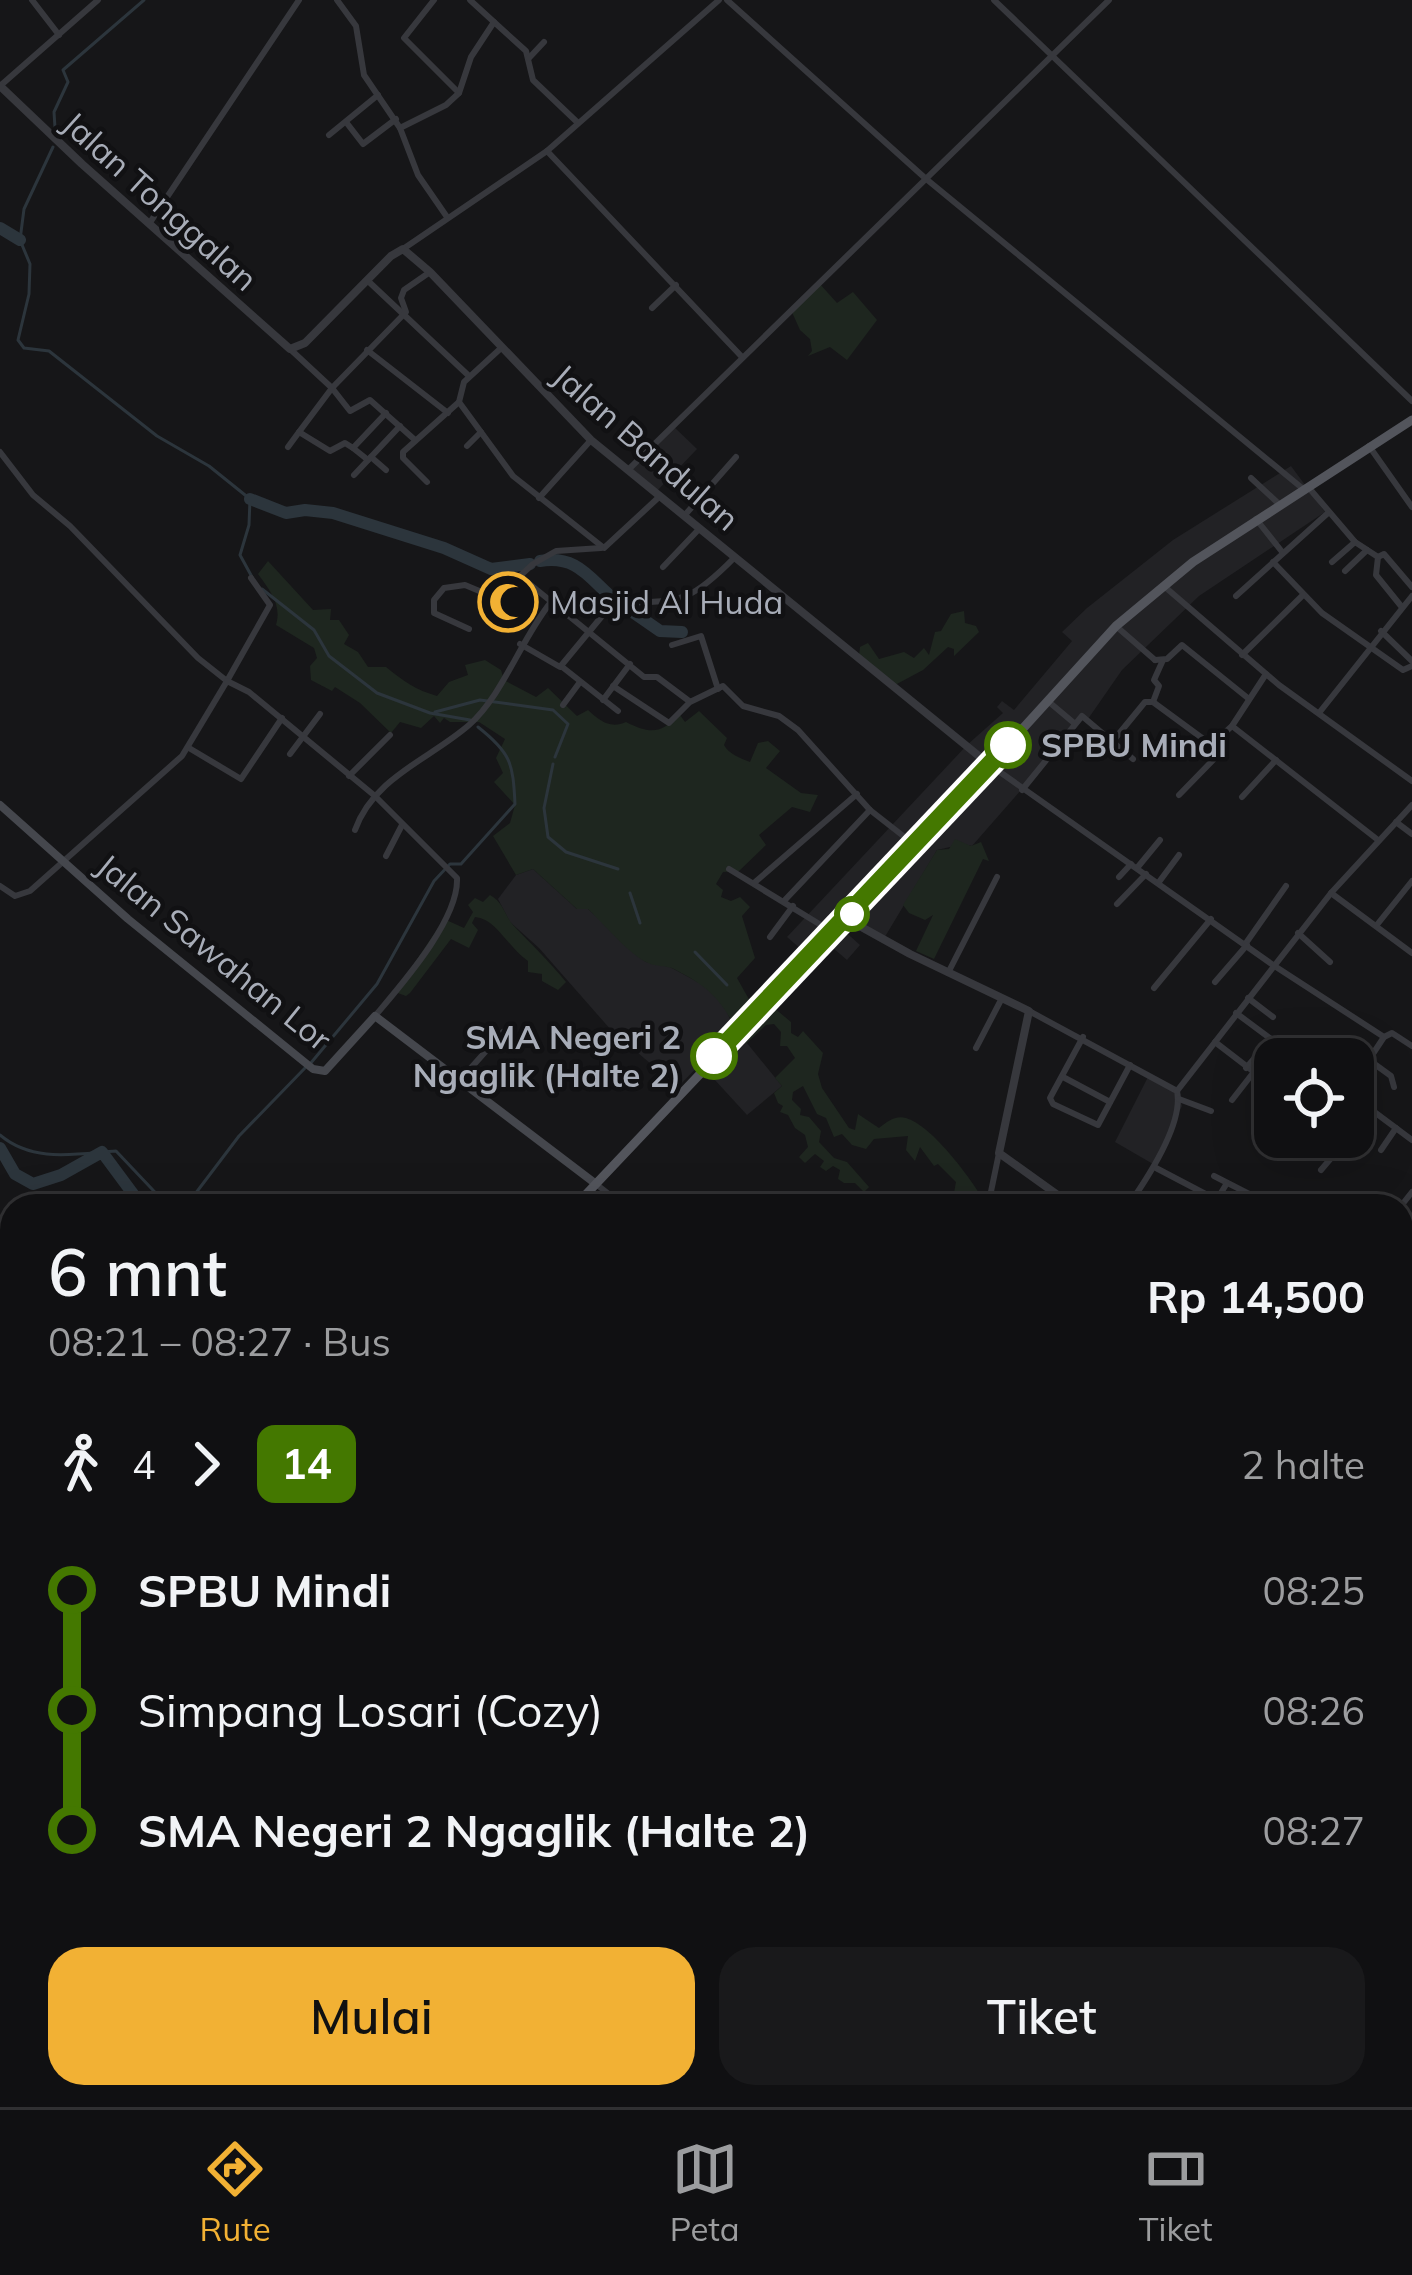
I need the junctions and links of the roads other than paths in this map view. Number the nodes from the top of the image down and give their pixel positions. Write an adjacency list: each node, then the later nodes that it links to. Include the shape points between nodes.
1 (32, 0): 11 (street)
2 (98, 0): 11 (street)
3 (299, 0): 25 (street)
4 (337, 0): 17 (street, via 356,26 364,75)
5 (434, 0): 16 (street, via 404,38)
6 (723, 0): 19 (street); 23 (street)
7 (994, 0): 13 (street)
8 (1109, 0): 13 (street)
9 (474, 1): 10 (street)
10 (494, 22): 14 (street); 16 (street)
11 (59, 35): 15 (street)
12 (544, 41): 14 (street)
13 (1052, 53): 23 (street); 38 (street)
14 (529, 58): 19 (street, via 533,80)
15 (0, 86): 25 (street, Jalan Tonggalan)
16 (459, 94): 20 (street)
17 (378, 95): 18 (street); 20 (street)
18 (346, 122): 20 (street, via 363,144); 21 (street)
19 (577, 122): 22 (street)
20 (398, 124): 24 (street, via 418,175)
21 (329, 136)
22 (547, 152): 24 (street); 29 (street)
23 (925, 178): 35 (street); 60 (street)
24 (448, 217): 26 (street)
25 (149, 224): 33 (street, Jalan Tonggalan)
26 (403, 249): 27 (street, Jalan Bandulan); 28 (street)
27 (430, 272): 31 (street, via 401,295); 32 (street, Jalan Bandulan)
28 (367, 280): 31 (street); 33 (street)
29 (676, 285): 30 (street); 35 (street)
30 (652, 308)
31 (404, 314): 34 (street); 36 (street)
32 (500, 349): 36 (street); 47 (street, Jalan Bandulan)
33 (290, 350): 37 (street)
34 (368, 350): 37 (street); 40 (street)
35 (742, 357): 56 (street)
36 (469, 377): 39 (street)
37 (332, 388): 41 (street, via 352,412 369,400); 45 (street)
38 (1412, 401)
39 (459, 402): 40 (street); 44 (street)
40 (448, 412): 46 (street)
41 (386, 413): 43 (street); 51 (street)
42 (1412, 420): 49 (main road)
43 (400, 426): 46 (street); 54 (street)
44 (481, 431): 48 (street); 62 (street)
45 (299, 433): 50 (street); 51 (street, via 330,451 345,442)
46 (415, 440): 59 (street, via 403,458)
47 (591, 440): 56 (street, Jalan Bandulan); 62 (street)
48 (467, 446)
49 (1369, 446): 60 (main road); 64 (street)
50 (288, 447)
51 (353, 448): 54 (street)
52 (0, 452): 104 (street, via 33,495)
53 (736, 457): 66 (street)
54 (369, 458): 55 (street); 57 (street)
55 (386, 470)
56 (628, 470): 61 (street, Jalan Bandulan)
57 (354, 476)
58 (1251, 478): 63 (street)
59 (427, 482)
60 (1304, 486): 63 (main road); 65 (street)
61 (659, 496): 66 (street, Jalan Bandulan); 70 (street)
62 (539, 497): 70 (street)
63 (1279, 504): 67 (main road)
64 (1412, 507)
65 (1328, 513): 69 (street); 72 (street)
66 (684, 516): 68 (street, Jalan Bandulan)
67 (1256, 519): 72 (street); 81 (main road)
68 (700, 528): 73 (street, Jalan Bandulan); 77 (street)
69 (1355, 542): 71 (street); 76 (street)
70 (604, 548): 79 (street, via 566,547)
71 (1367, 550): 74 (street); 78 (street)
72 (1283, 553): 75 (street)
73 (736, 556): 93 (street, via 674,603 614,603); 128 (street, Jalan Bandulan)
74 (1378, 557): 82 (street, via 1384,554); 88 (street, via 1376,575)
75 (1273, 562): 83 (street); 84 (street)
76 (1332, 562)
77 (663, 566)
78 (1345, 571)
79 (521, 577): 86 (street); 87 (street)
80 (250, 578): 104 (street, via 270,604)
81 (1163, 584): 90 (main road); 98 (street)
82 (1412, 586)
83 (1303, 595): 96 (street); 98 (street)
84 (1236, 596)
85 (1412, 596): 88 (street)
86 (496, 598): 89 (street); 91 (street, via 465,584 444,588 434,613)
87 (551, 602): 93 (street); 94 (street)
88 (1402, 606): 92 (street)
89 (512, 615)
90 (1116, 626): 99 (street); 110 (main road)
91 (469, 629)
92 (1382, 631): 96 (street); 101 (street)
93 (586, 632): 100 (street); 102 (street)
94 (520, 644): 102 (street); 134 (street, via 468,726)
95 (673, 645): 107 (street, via 701,635)
96 (1370, 646): 101 (street, via 1403,670); 115 (street)
97 (1166, 648): 99 (street)
98 (1242, 655): 103 (street)
99 (1159, 660): 108 (street, via 1182,645); 112 (street)
100 (630, 664): 106 (street); 111 (street)
101 (1412, 664)
102 (560, 667): 105 (street)
103 (1266, 674): 108 (street); 115 (street)
104 (227, 681): 117 (street); 124 (street)
105 (580, 682): 109 (street); 113 (street)
106 (613, 686): 109 (street); 111 (street, via 669,723)
107 (720, 687): 111 (street); 132 (street, via 798,730)
108 (1249, 699): 119 (street)
109 (603, 700): 114 (street)
110 (1048, 701): 118 (street); 128 (main road)
111 (690, 702)
112 (1153, 702): 122 (street); 123 (street)
113 (563, 705)
114 (618, 711)
115 (1318, 713): 130 (street)
116 (320, 714): 121 (street)
117 (282, 718): 121 (street); 124 (street, via 239,779)
118 (1074, 723): 122 (street, via 1085,716); 131 (street)
119 (1232, 726): 123 (street); 127 (street)
120 (390, 735): 129 (street)
121 (304, 736): 125 (street); 129 (street)
122 (1113, 741): 126 (street)
123 (1211, 745): 133 (street, via 1216,757)
124 (188, 748): 148 (street)
125 (290, 754)
126 (1133, 759)
127 (1276, 760): 135 (street); 144 (street)
128 (990, 765): 131 (street); 145 (main road)
129 (349, 776): 134 (street)
130 (1412, 781)
131 (1022, 790): 149 (street)
132 (857, 794): 138 (street); 156 (street)
133 (1179, 795)
134 (376, 796): 140 (street); 141 (street)
135 (1242, 797)
136 (0, 805): 148 (main road, Jalan Sawahan Lor)
137 (1412, 805): 139 (street)
138 (870, 810): 145 (street); 160 (street)
139 (1396, 822): 142 (street); 144 (street)
140 (402, 825): 147 (street); 180 (street, via 454,873 457,889 428,947)
141 (355, 830)
142 (1412, 834)
143 (1160, 840): 149 (street)
144 (1378, 840): 159 (street)
145 (916, 845): 163 (main road)
146 (1180, 855): 155 (street)
147 (386, 856)
148 (62, 861): 157 (street, via 26,894); 180 (main road, Jalan Sawahan Lor, via 318,1072)
149 (1134, 866): 151 (street); 153 (street)
150 (729, 869): 156 (street)
151 (1146, 874): 155 (street); 161 (street)
152 (997, 877): 173 (street)
153 (1119, 877)
154 (1412, 880): 165 (street)
155 (1159, 882): 164 (street)
156 (754, 883): 160 (street)
157 (0, 886)
158 (1286, 886): 169 (street)
159 (1331, 893): 165 (street); 167 (street)
160 (784, 901): 162 (street)
161 (1117, 904)
162 (793, 906): 166 (street); 168 (street)
163 (847, 919): 166 (main road); 173 (street)
164 (1211, 919): 169 (street); 175 (street)
165 (1376, 926): 170 (street)
166 (834, 933): 212 (main road)
167 (1298, 933): 171 (street); 172 (street)
168 (770, 938)
169 (1246, 944): 172 (street); 174 (street)
170 (1412, 953)
171 (1330, 962)
172 (1273, 965): 177 (street); 184 (street)
173 (948, 973): 176 (street)
174 (1215, 982)
175 (1154, 988)
176 (1002, 998): 178 (street); 188 (street)
177 (1248, 998): 179 (street); 181 (street)
178 (1028, 1010): 183 (street); 206 (street)
179 (1236, 1013): 185 (street); 186 (street)
180 (375, 1016): 196 (main road, Jalan Sawahan Lor)
181 (1273, 1017)
182 (503, 1031): 196 (street)
183 (1083, 1037): 192 (street); 195 (street)
184 (1384, 1037): 187 (street); 189 (street)
185 (1268, 1038)
186 (1215, 1042): 193 (street); 198 (street)
187 (1412, 1046)
188 (976, 1048)
189 (1374, 1053)
190 (1374, 1063): 197 (street)
191 (1254, 1064): 193 (street)
192 (1130, 1065): 198 (street); 200 (street)
193 (1249, 1071): 194 (street); 199 (street)
194 (1254, 1074)
195 (1063, 1077): 200 (street); 200 (street, via 1053,1105 1098,1125)
196 (461, 1079): 212 (main road, Jalan Sawahan Lor)
197 (1394, 1087)
198 (1178, 1095): 201 (street); 208 (street)
199 (1232, 1100)
200 (1110, 1102)
201 (1210, 1111)
202 (1374, 1111): 203 (street)
203 (1396, 1127): 204 (street); 205 (street)
204 (1412, 1140)
205 (1381, 1150)
206 (999, 1153): 215 (street); 216 (street)
207 (1331, 1158): 209 (street)
208 (1155, 1167): 217 (street); 218 (street)
209 (1321, 1170)
210 (1214, 1176): 211 (street)
211 (1227, 1183): 219 (street); 220 (street)
212 (596, 1184): 213 (main road); 214 (street, Jalan Sawahan Lor)
213 (586, 1194)
214 (609, 1194)
215 (990, 1194)
216 (1056, 1194)
217 (1136, 1194)
218 (1200, 1194)
219 (1220, 1194)
220 (1249, 1194)

